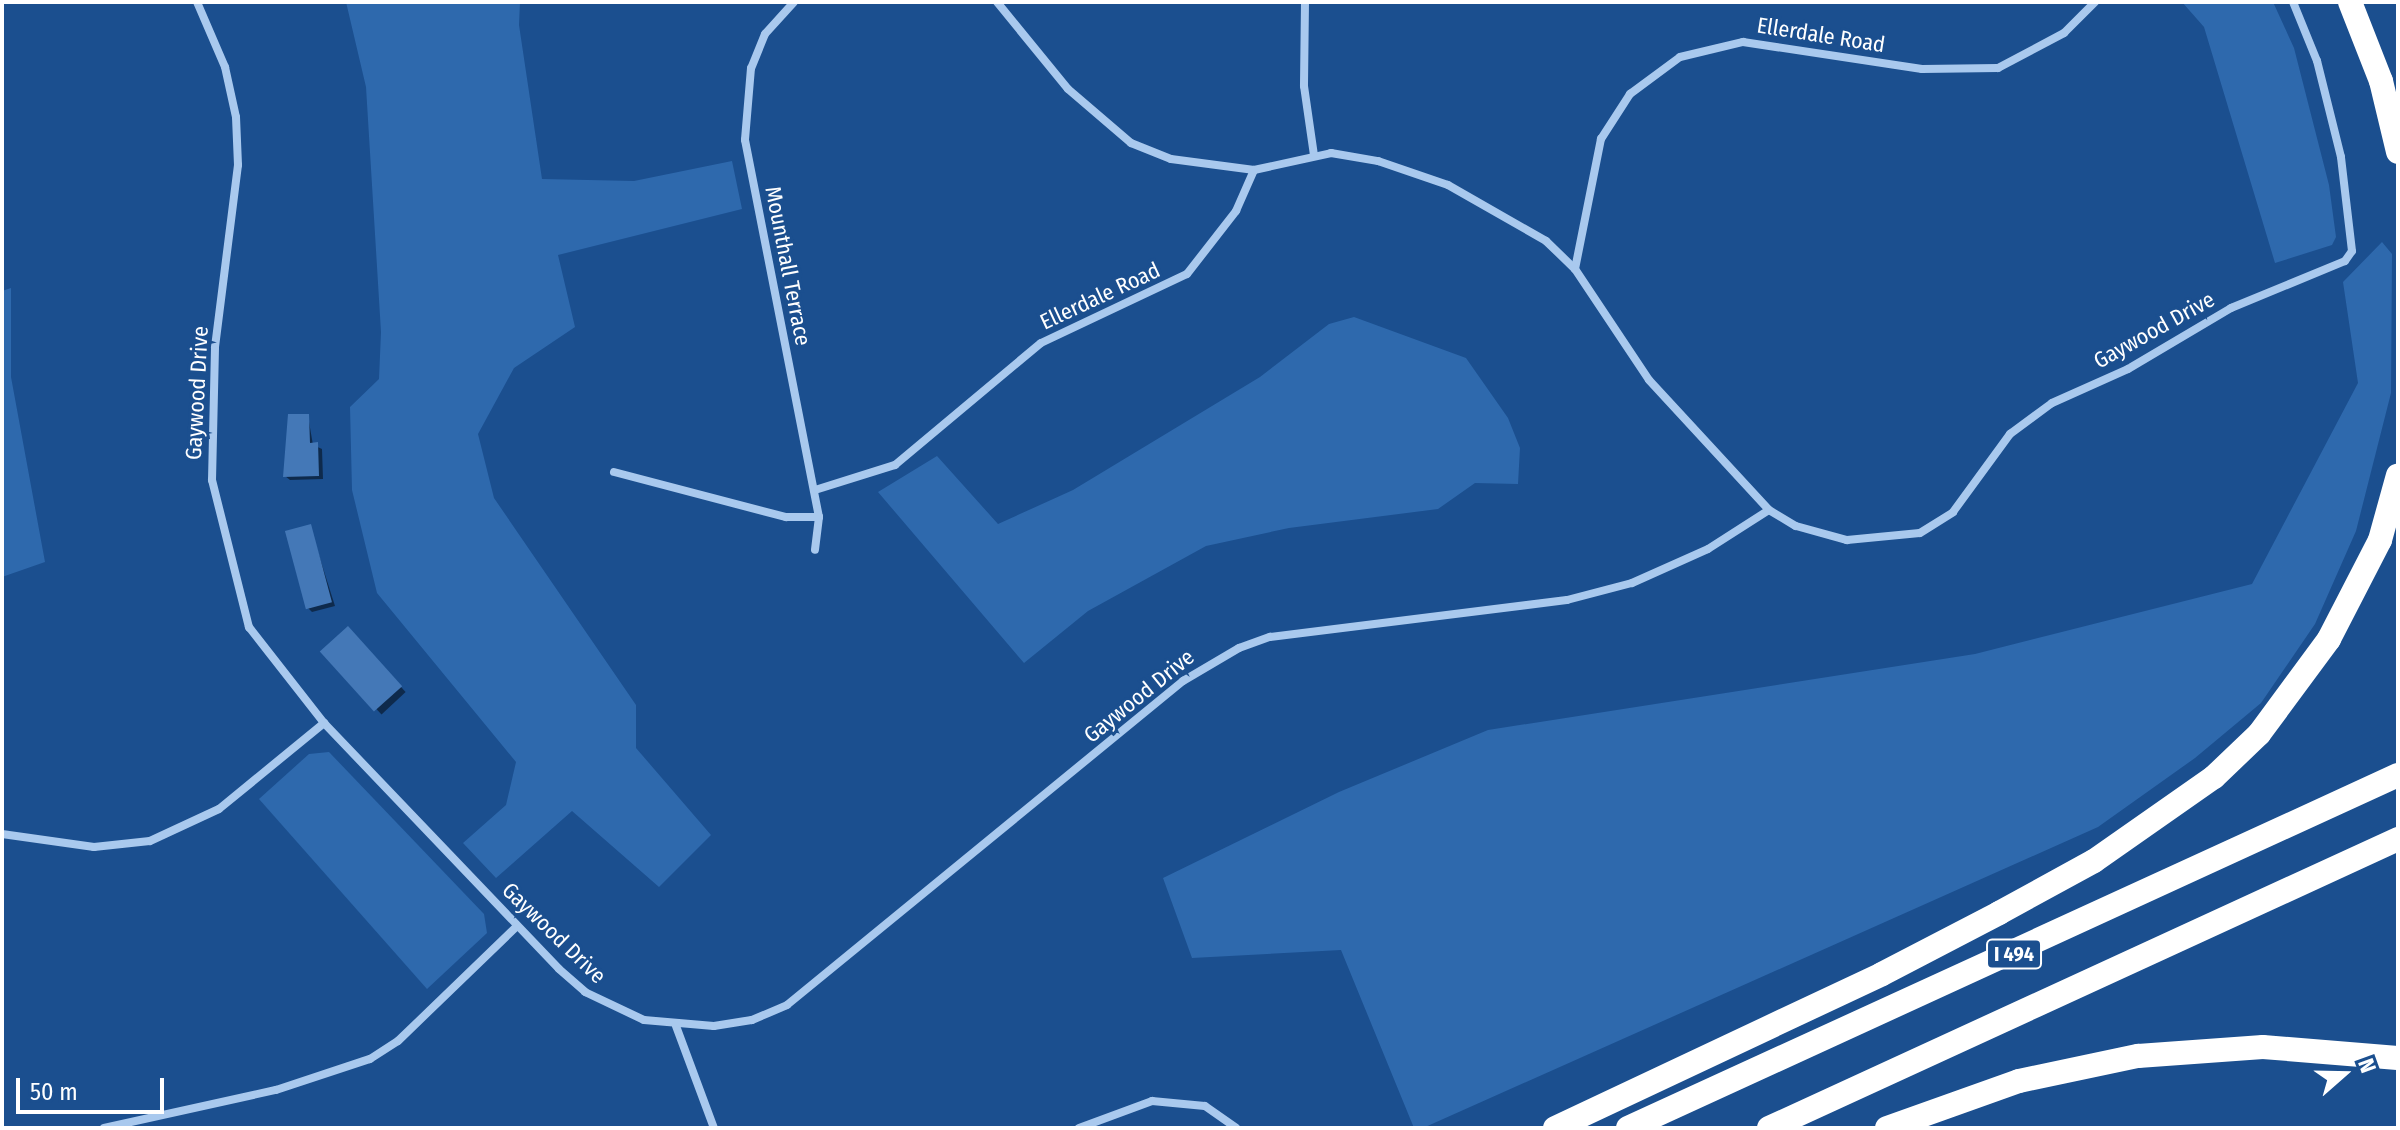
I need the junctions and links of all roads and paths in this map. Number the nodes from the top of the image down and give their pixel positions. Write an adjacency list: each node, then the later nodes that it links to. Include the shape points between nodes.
1 (197, 2): 18 (street, Gaywood Drive, via 225,67 238,165 210,414 215,510 249,627)
2 (794, 2): 14 (street, Mounthall Terrace, via 765,34 751,68 745,140)
3 (997, 2): 10 (street, via 1068,89 1131,143 1171,159)
4 (1305, 2): 9 (street, via 1304,86)
5 (2095, 2): 11 (street, Ellerdale Road, via 2064,33 1998,68 1922,69 1743,42 1680,57 1630,94 1601,139)
6 (2293, 2): 15 (street, Gaywood Drive, via 2317,61 2341,157 2353,240 2345,261 2231,308 2128,369 2052,403 2010,434 1953,512 1920,533 1847,540 1796,526)
7 (2350, 2): 8 (highway, via 2381,81)
8 (2398, 152)
9 (1314, 155): 10 (street); 11 (street, via 1352,154 1448,185 1546,241)
10 (1254, 170): 14 (street, Ellerdale Road, via 1236,211 1187,274 1025,353 895,465)
11 (1575, 269): 15 (street, Gaywood Drive, via 1649,380)
12 (614, 472): 16 (street, via 786,517)
13 (2398, 475): 29 (highway, via 2380,540 2329,639 2259,734 2214,777 2094,861 1999,913)
14 (815, 490): 16 (street, Mounthall Terrace)
15 (1769, 510): 23 (street, Gaywood Drive, via 1732,539 1632,583 1567,600 1292,633 1239,648 1183,681 797,999 752,1020)
16 (819, 517): 17 (street, Mounthall Terrace)
17 (815, 550)
18 (324, 723): 20 (street, via 219,809 150,841 94,847); 22 (street, Gaywood Drive)
19 (2398, 775): 30 (highway, I 494)
20 (2, 834)
21 (2398, 839): 31 (highway, I 494)
22 (517, 926): 23 (street, Gaywood Drive, via 585,992 613,1008); 25 (street, via 398,1041 370,1059 276,1090)
23 (676, 1026): 26 (street)
24 (2398, 1058): 32 (highway, via 2263,1047 2138,1056 2019,1081)
25 (104, 1128)
26 (714, 1128)
27 (1079, 1128): 28 (street, via 1152,1101 1205,1106)
28 (1236, 1128)
29 (1555, 1128)
30 (1628, 1128)
31 (1769, 1128)
32 (1887, 1128)

